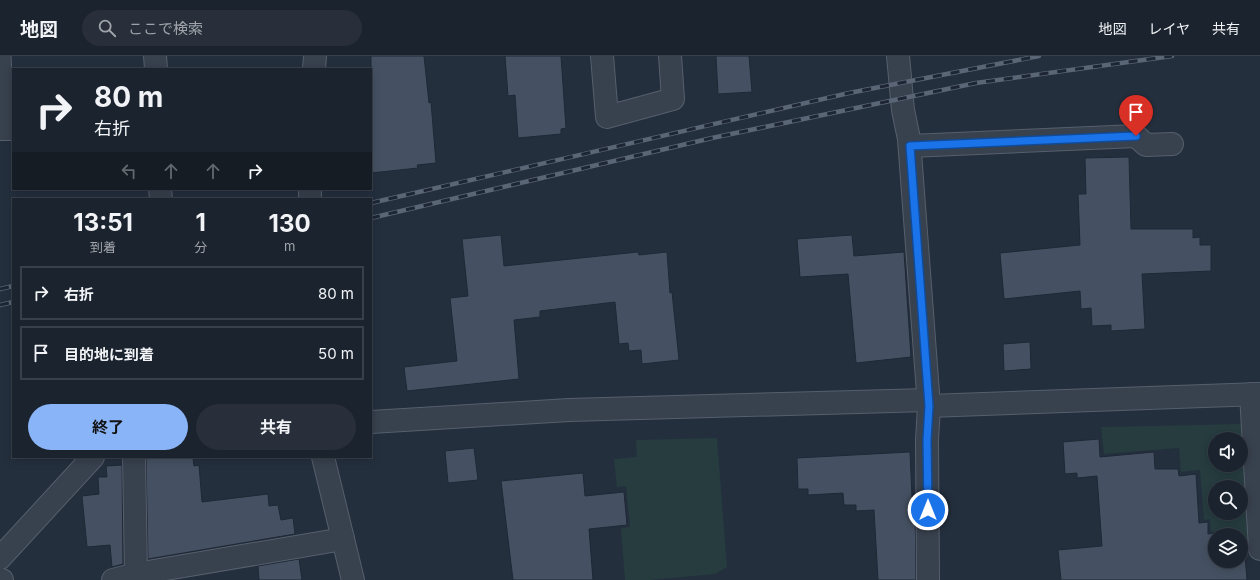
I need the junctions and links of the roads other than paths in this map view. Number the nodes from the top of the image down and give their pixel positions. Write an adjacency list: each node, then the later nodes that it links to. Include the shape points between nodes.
1 (2, 56): 9 (lane)
2 (155, 56): 7 (street)
3 (315, 56): 8 (street)
4 (602, 56): 5 (street, via 607,117 674,98)
5 (670, 56)
6 (898, 56): 11 (street, via 903,110)
7 (156, 68)
8 (314, 68)
9 (6, 129)
10 (1172, 144): 11 (street, via 1146,145 1136,136)
11 (910, 146): 13 (street)
12 (1256, 394): 13 (street); 19 (street)
13 (929, 403): 14 (street, via 569,410); 24 (street)
14 (372, 422)
15 (92, 458): 20 (street)
16 (134, 458): 21 (street)
17 (324, 458): 18 (street)
18 (343, 539): 21 (street); 23 (street)
19 (1260, 549)
20 (0, 558)
21 (136, 574): 22 (street)
22 (113, 580)
23 (353, 580)
24 (928, 580)

